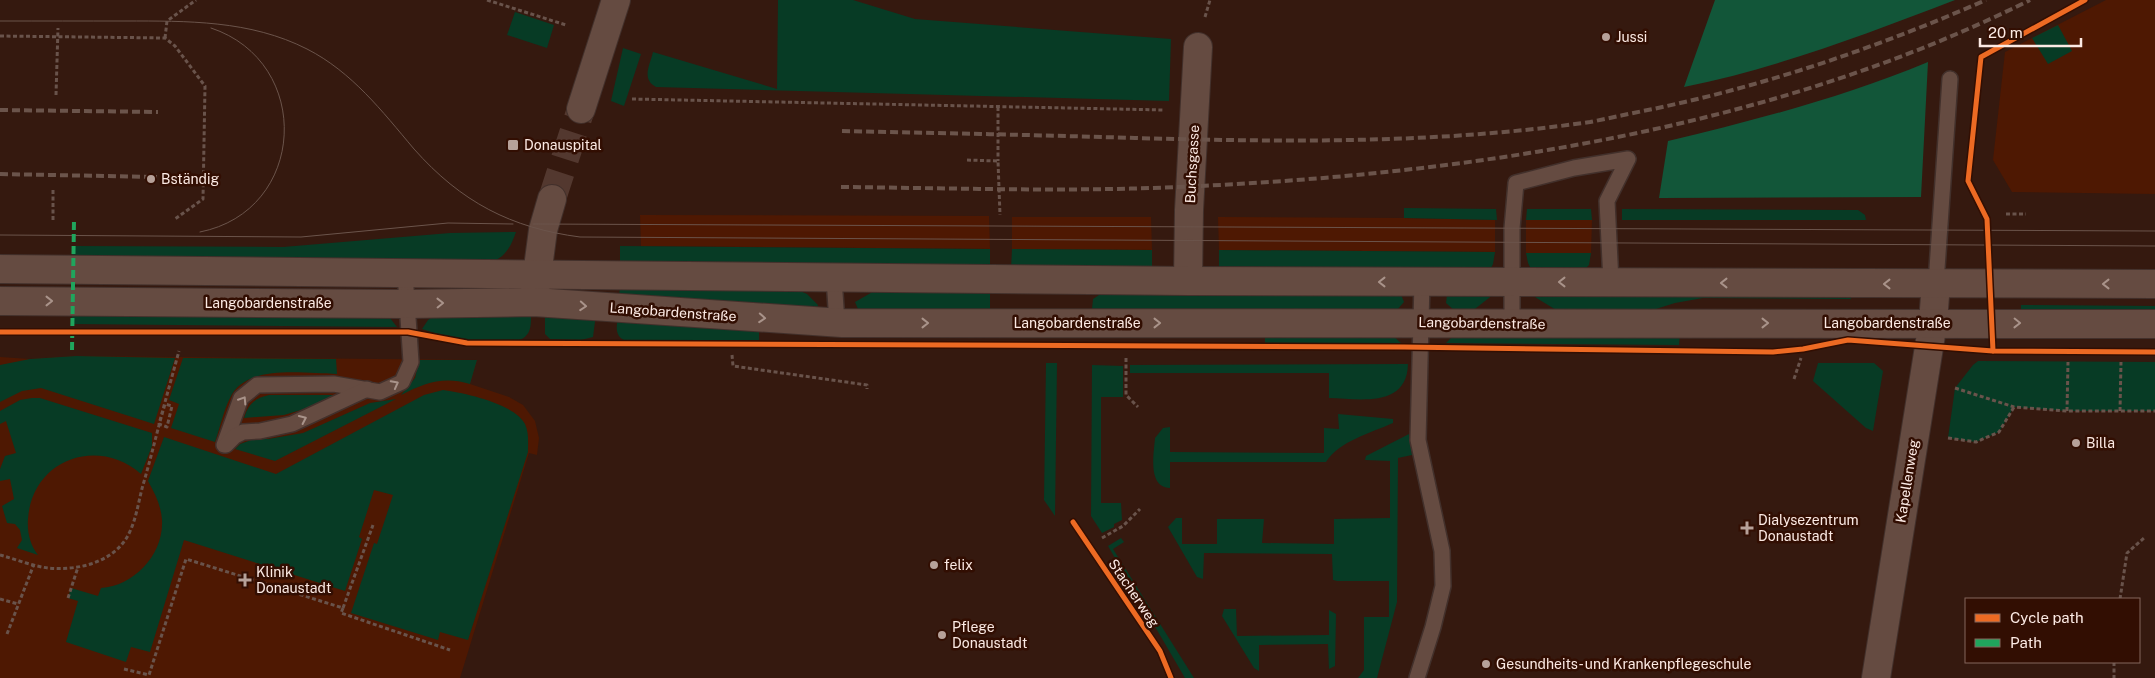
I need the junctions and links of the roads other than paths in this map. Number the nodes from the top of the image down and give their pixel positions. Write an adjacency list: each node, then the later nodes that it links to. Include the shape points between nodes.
1 (616, 0): 4 (street)
2 (1198, 47): 10 (street, Buchsgasse)
3 (1950, 79): 14 (lane)
4 (580, 109)
5 (552, 199): 8 (street)
6 (0, 269): 7 (street)
7 (404, 273): 8 (street); 18 (lane)
8 (536, 275): 9 (street); 17 (street)
9 (834, 278): 10 (street); 19 (lane)
10 (1188, 281): 11 (street, one-way to 10)
11 (1422, 282): 12 (street); 20 (lane)
12 (1512, 282): 13 (street, one-way to 12); 13 (lane, via 1516,183 1628,158 1607,201); 22 (lane)
13 (1611, 282): 14 (street, one-way to 13)
14 (1936, 284): 15 (street, one-way to 14); 21 (street, Kapellenweg)
15 (2155, 284)
16 (0, 301): 18 (street, Langobardenstraße, one-way to 18)
17 (534, 302): 18 (street, Langobardenstraße, one-way to 17); 19 (street, Langobardenstraße, one-way to 19)
18 (406, 304): 24 (lane, one-way to 18, via 380,392 402,382 408,369 411,362)
19 (837, 322): 20 (street, Langobardenstraße, one-way to 20)
20 (1420, 322): 22 (street, Langobardenstraße); 25 (lane, via 1418,440 1442,551 1443,586)
21 (1933, 322): 22 (street, Langobardenstraße, one-way to 21); 23 (street, Langobardenstraße, one-way to 23); 26 (street, Kapellenweg)
22 (1512, 323)
23 (2155, 324)
24 (367, 389): 24 (lane, via 334,384 256,386 241,398 225,445 243,432 292,424)
25 (1416, 678)
26 (1876, 678)

